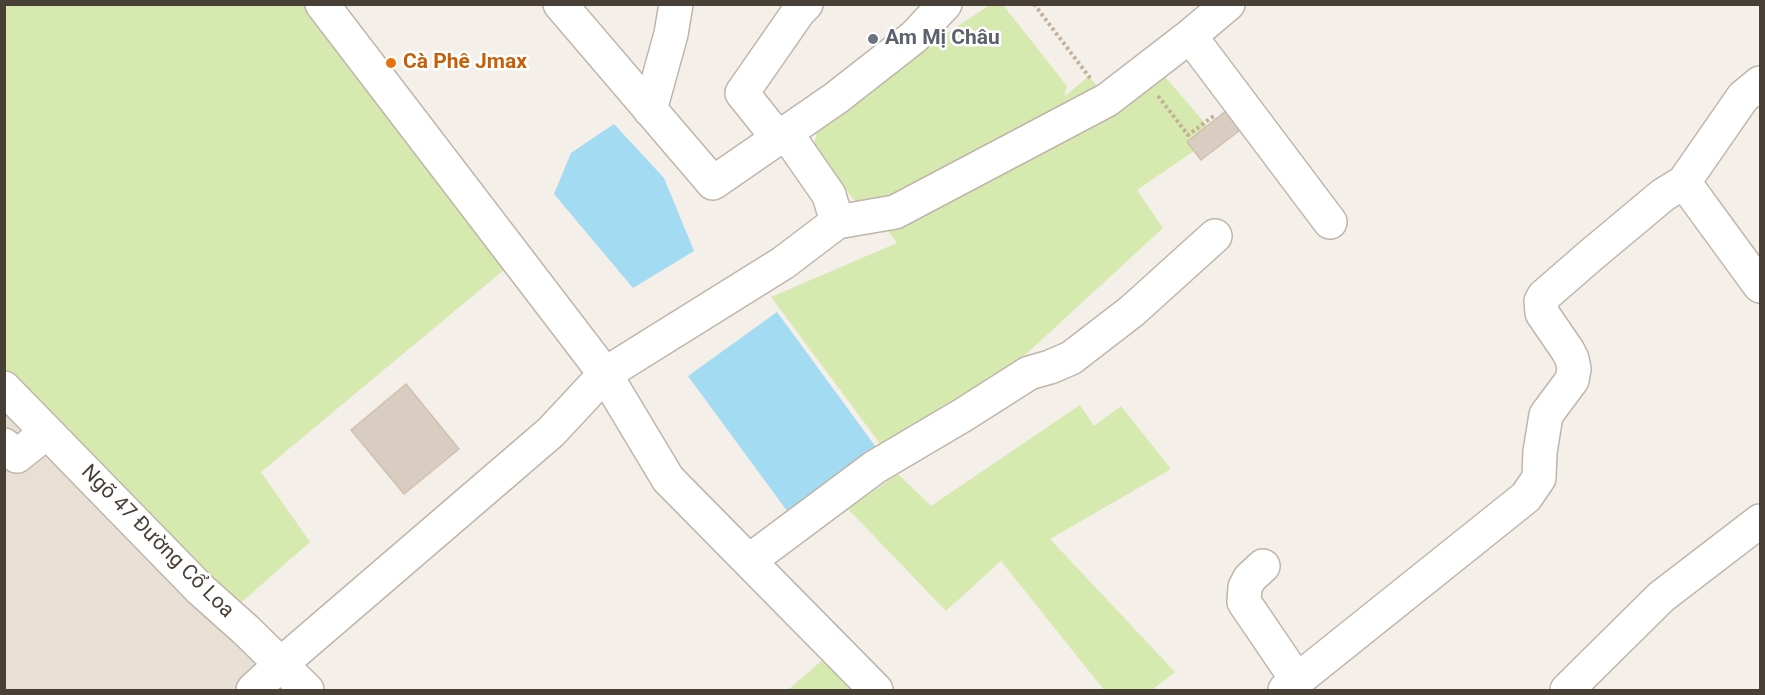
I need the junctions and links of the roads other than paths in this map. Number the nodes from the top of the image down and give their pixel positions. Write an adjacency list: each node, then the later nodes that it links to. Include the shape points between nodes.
1 (322, 4): 16 (street)
2 (560, 4): 9 (street)
3 (676, 4): 9 (street)
4 (806, 4): 10 (street, via 742,93)
5 (945, 4): 10 (street, via 915,37)
6 (1228, 4): 7 (street)
7 (1190, 36): 12 (street, via 1107,100 895,212); 13 (street)
8 (1761, 82): 11 (street, via 1743,97)
9 (650, 110): 10 (street, via 713,183)
10 (782, 135): 12 (street, via 829,195)
11 (1684, 182): 15 (street); 24 (street, via 1663,195 1541,301 1542,313 1568,351 1574,369 1572,380 1546,415 1539,478 1526,497)
12 (837, 222): 16 (street, via 783,263)
13 (1330, 222)
14 (1215, 236): 21 (street, via 1132,311 1071,358 1029,373 875,467)
15 (1761, 286)
16 (605, 374): 21 (street, via 668,479); 23 (street, via 551,432)
17 (4, 388): 18 (street, Ngõ 47 Đường Cổ Loa)
18 (47, 432): 19 (street); 23 (street, Ngõ 47 Đường Cổ Loa, via 200,589)
19 (9, 456)
20 (1761, 521): 28 (street, via 1661,597)
21 (749, 561): 27 (street)
22 (1263, 566): 24 (street, via 1245,587 1244,602)
23 (281, 664): 25 (street); 26 (street, Ngõ 47 Đường Cổ Loa)
24 (1291, 685)
25 (253, 690)
26 (307, 690)
27 (876, 690)
28 (1567, 690)

